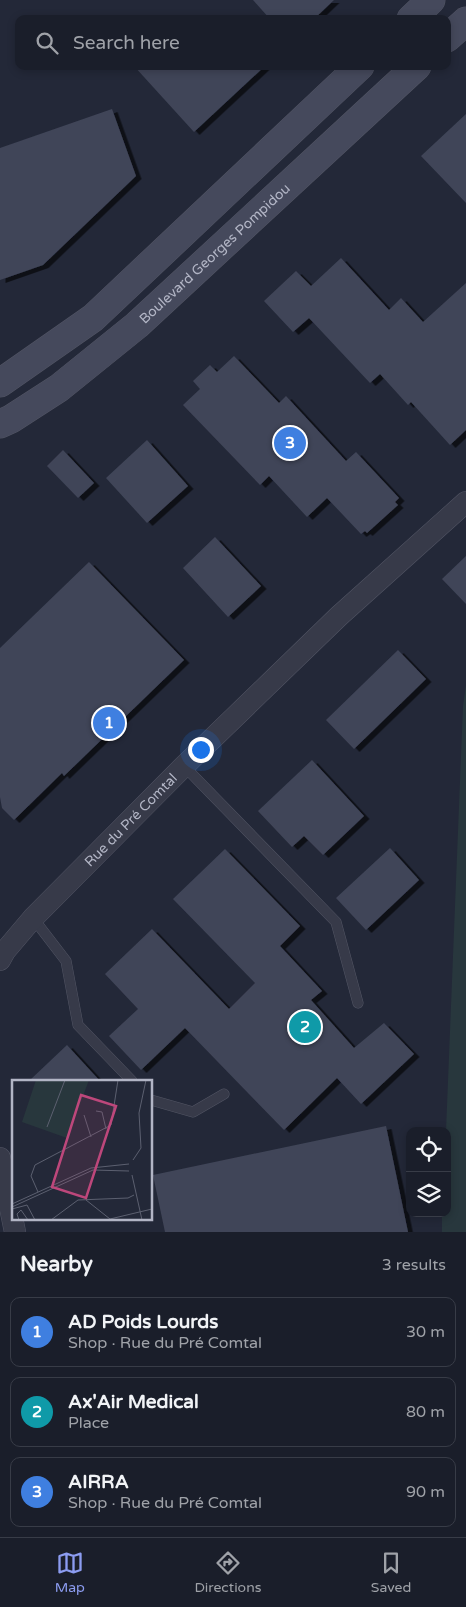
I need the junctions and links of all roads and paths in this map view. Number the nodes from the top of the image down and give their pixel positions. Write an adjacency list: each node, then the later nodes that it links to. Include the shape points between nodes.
1 (431, 0): 2 (main road)
2 (415, 15)
3 (466, 20): 4 (main road)
4 (451, 34)
5 (356, 70): 7 (main road, via 93,318)
6 (412, 70): 8 (main road, Boulevard Georges Pompidou, via 137,325 59,388)
7 (0, 383)
8 (0, 424)
9 (466, 502): 10 (street, Rue du Pré Comtal, via 339,616)
10 (184, 766): 11 (street, Rue du Pré Comtal); 13 (lane, via 336,922)
11 (32, 918): 12 (street, Rue du Pré Comtal); 14 (lane, via 66,961 78,1026)
12 (0, 960)
13 (358, 1003)
14 (131, 1080)
15 (224, 1094): 16 (lane, via 193,1112)
16 (152, 1100)
17 (0, 1158): 18 (street)
18 (12, 1217)

